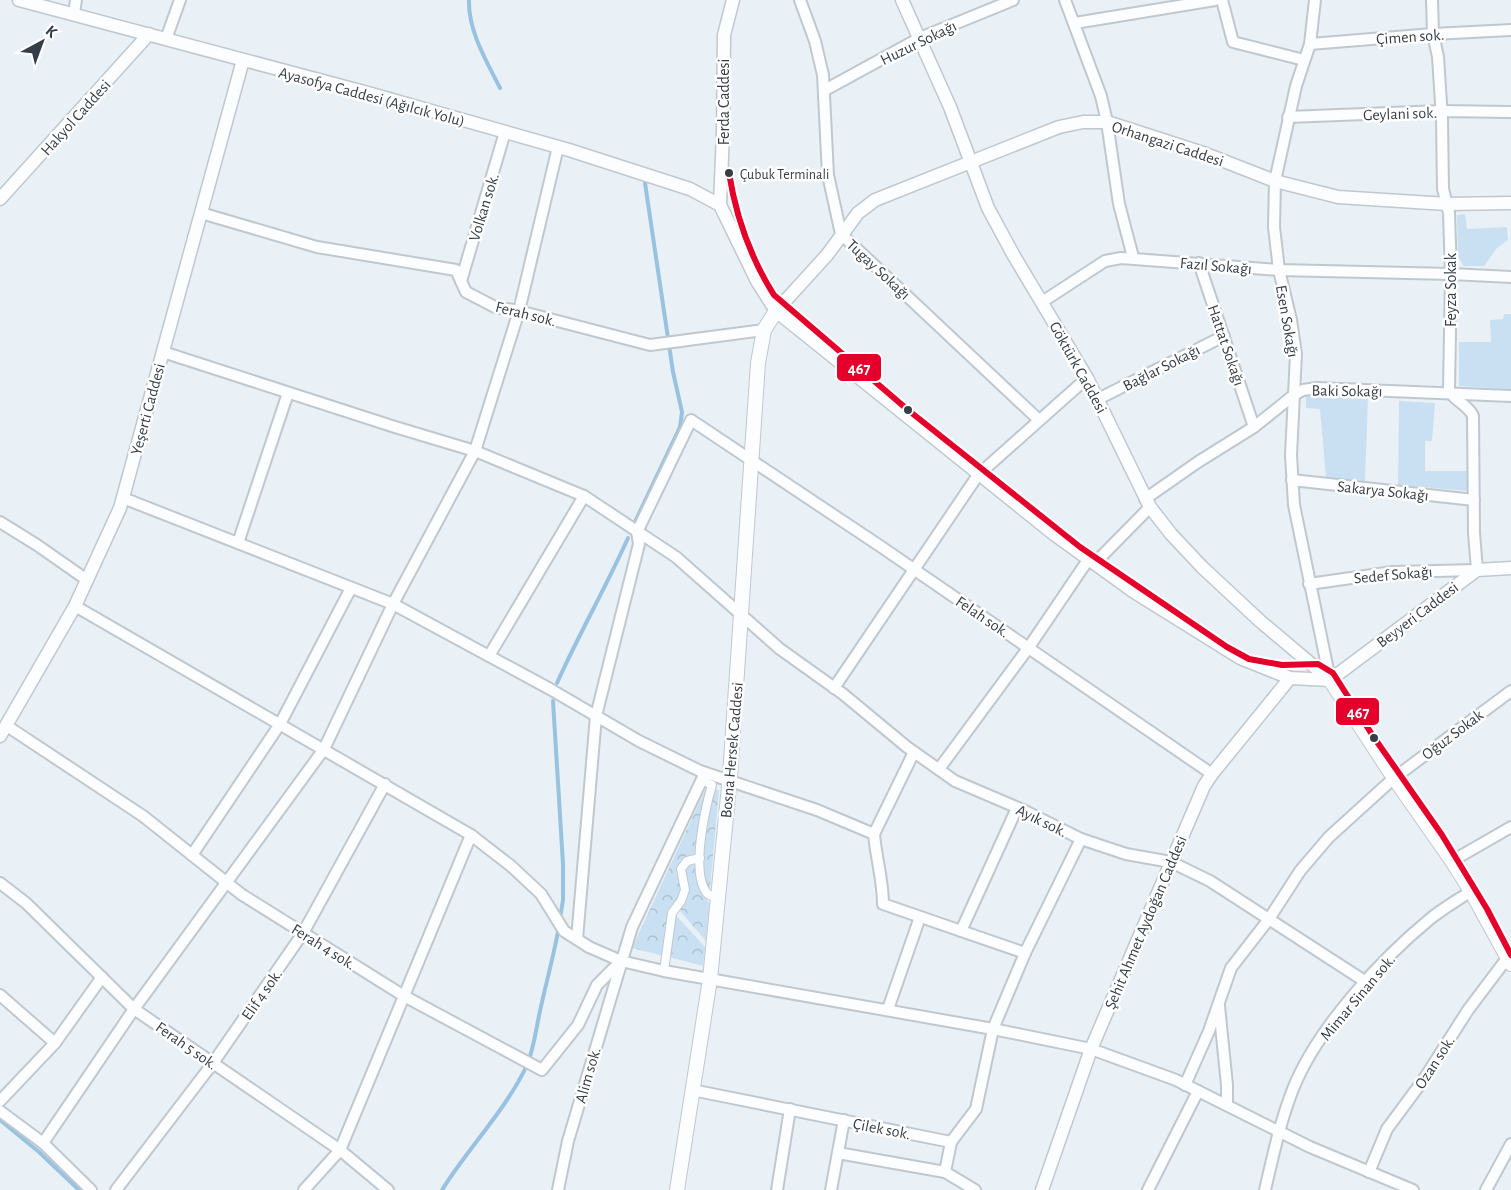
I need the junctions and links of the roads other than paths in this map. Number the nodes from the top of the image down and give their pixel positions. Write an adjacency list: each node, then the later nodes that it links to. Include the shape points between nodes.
1 (19, 0): 13 (street, Ayasofya Caddesi (Ağılcık Yolu))
2 (76, 0): 13 (street)
3 (180, 0): 19 (street)
4 (733, 0): 35 (street, Ferda Caddesi, via 724,35)
5 (800, 0): 23 (street, Tugay Sokağı, via 815,41)
6 (902, 0): 18 (street, Göktürk Caddesi)
7 (1013, 0): 18 (street, Huzur Sokağı)
8 (1065, 0): 14 (street)
9 (1215, 0): 14 (street)
10 (1222, 0): 22 (street, via 1233,42)
11 (1315, 0): 20 (street, Esen Sokağı)
12 (1432, 0): 17 (street, Feyza Sokak)
13 (74, 13): 16 (street, Ayasofya Caddesi (Ağılcık Yolu))
14 (1075, 23): 27 (street, via 1097,80)
15 (1511, 30): 17 (street, Çimen sok.)
16 (149, 34): 19 (street, Ayasofya Caddesi (Ağılcık Yolu)); 32 (street, Hakyol Caddesi)
17 (1433, 34): 20 (street, Çimen sok.); 24 (street, Feyza Sokak)
18 (920, 38): 23 (street, Huzur Sokağı); 30 (street, Göktürk Caddesi)
19 (166, 39): 21 (street, Ayasofya Caddesi (Ağılcık Yolu))
20 (1310, 44): 22 (street, Esen Sokağı)
21 (243, 60): 28 (street, Ayasofya Caddesi (Ağılcık Yolu)); 36 (street, Yeşerti Caddesi)
22 (1304, 60): 26 (street, Esen Sokağı)
23 (825, 90): 37 (street, Tugay Sokağı, via 828,175)
24 (1442, 111): 25 (street, Geylani sok.); 26 (street, Geylani sok.); 34 (street, Feyza Sokak, via 1443,189)
25 (1511, 111)
26 (1288, 117): 31 (street, Esen Sokağı)
27 (1107, 123): 30 (street, Orhangazi Caddesi, via 1059,127); 31 (street, Orhangazi Caddesi, via 1196,150); 38 (street, via 1119,204)
28 (505, 132): 29 (street, Ayasofya Caddesi (Ağılcık Yolu)); 43 (street, Volkan sok.)
29 (558, 147): 35 (street, Ayasofya Caddesi (Ağılcık Yolu), via 690,189); 45 (street)
30 (971, 162): 37 (street, Orhangazi Caddesi, via 875,200 858,213); 44 (street, Göktürk Caddesi, via 992,216)
31 (1275, 180): 34 (street, Orhangazi Caddesi, via 1358,199); 40 (street, Esen Sokağı, via 1274,227)
32 (0, 199)
33 (1511, 203): 34 (street, Orhangazi Caddesi)
34 (1447, 204): 41 (street, Feyza Sokak)
35 (720, 206): 46 (street)
36 (201, 213): 43 (street, Ferah sok., via 317,247 456,270); 49 (street, Yeşerti Caddesi)
37 (842, 234): 46 (street, Orhangazi Caddesi); 56 (street, Tugay Sokağı)
38 (1133, 257): 39 (street, Fazıl Sokağı); 44 (street, Fazıl Sokağı, via 1105,261)
39 (1199, 263): 40 (street, Fazıl Sokağı); 48 (street, Hattat Sokağı)
40 (1279, 270): 41 (street, Fazıl Sokağı); 53 (street, Esen Sokağı, via 1294,336)
41 (1451, 273): 42 (street, Fazıl Sokağı); 52 (street, Feyza Sokak)
42 (1511, 277)
43 (461, 281): 45 (street, Ferah sok., via 466,292 495,307)
44 (1042, 302): 50 (street, Göktürk Caddesi)
45 (519, 311): 47 (street, Ferah sok., via 650,345); 58 (street)
46 (776, 311): 47 (main road, Bosna Hersek Caddesi); 60 (street)
47 (764, 330): 59 (main road, Bosna Hersek Caddesi, via 758,363)
48 (1224, 336): 55 (street, Bağlar Sokağı); 57 (street, Hattat Sokağı)
49 (163, 352): 51 (street, Ayık sok.); 63 (street, Yeşerti Caddesi)
50 (1087, 378): 55 (street, Göktürk Caddesi); 56 (street)
51 (288, 393): 58 (street, Ayık sok.); 68 (street)
52 (1450, 394): 53 (street, Baki Sokağı, via 1317,388); 54 (street, Baki Sokağı); 64 (street, via 1473,416)
53 (1294, 395): 57 (street, Baki Sokağı); 61 (street, Esen Sokağı)
54 (1511, 396)
55 (1098, 399): 65 (street, Göktürk Caddesi)
56 (1039, 420): 60 (street)
57 (1254, 427): 65 (street, Baki Sokağı, via 1198,462)
58 (475, 451): 62 (street, Ayık sok.); 76 (street)
59 (753, 461): 67 (street, Felah sok., via 691,420); 71 (street, Felah sok.); 78 (main road, Bosna Hersek Caddesi)
60 (978, 475): 69 (street); 71 (street)
61 (1292, 480): 64 (street, Sakarya Sokağı); 74 (street, Esen Sokağı)
62 (584, 496): 67 (street, Ayık sok.); 80 (street)
63 (123, 498): 68 (street); 73 (street, Yeşerti Caddesi)
64 (1474, 500): 72 (street)
65 (1148, 503): 69 (street, Baki Sokağı); 82 (street, Göktürk Caddesi, via 1202,567)
66 (0, 522): 73 (street)
67 (638, 532): 78 (street, Ayık sok., via 676,557); 85 (street, via 639,544)
68 (238, 543): 75 (street)
69 (1091, 562): 79 (street, Baki Sokağı); 81 (street, via 1214,644)
70 (1511, 568): 72 (street)
71 (915, 570): 79 (street, Felah sok.); 83 (street)
72 (1477, 570): 74 (street, Sedef Sokağı, via 1394,572); 82 (street, Beyyeri Caddesi)
73 (87, 580): 77 (street, Yeşerti Caddesi)
74 (1309, 584): 82 (street, Esen Sokağı)
75 (351, 588): 76 (street); 86 (street)
76 (393, 604): 80 (street); 88 (street)
77 (75, 606): 86 (street); 87 (street, Yeşerti Caddesi)
78 (742, 613): 83 (street, Ayık sok., via 780,649); 94 (main road, Bosna Hersek Caddesi)
79 (1029, 647): 90 (street, Baki Sokağı); 91 (street, Felah sok.)
80 (489, 656): 85 (street)
81 (1290, 678): 82 (street); 91 (street, Şehit Ahmet Aydoğan Caddesi)
82 (1330, 680): 93 (main road)
83 (834, 688): 89 (street, Ayık sok.)
84 (1511, 691): 93 (street, Oğuz Sokak)
85 (596, 716): 92 (street); 113 (street)
86 (280, 724): 88 (street); 101 (street)
87 (4, 731): 101 (street, Ferah 4 sok., via 143,816)
88 (324, 749): 95 (street); 105 (street)
89 (914, 752): 90 (street, Ayık sok.); 98 (street)
90 (939, 769): 96 (street, Ayık sok., via 956,781)
91 (1212, 774): 104 (street, Şehit Ahmet Aydoğan Caddesi)
92 (704, 776): 94 (street); 102 (street, via 712,785); 115 (street, Alim sok., via 632,927)
93 (1394, 778): 103 (main road); 110 (street, Oğuz Sokak, via 1329,837 1300,871)
94 (730, 782): 98 (street, via 817,810); 108 (main road, Bosna Hersek Caddesi)
95 (385, 784): 99 (street); 112 (street, Elif 4 sok.)
96 (1017, 808): 100 (street, Ayık sok.); 111 (street)
97 (1511, 827): 103 (street)
98 (874, 834): 109 (street, via 883,904)
99 (471, 835): 113 (street, via 542,894 564,931); 122 (street)
100 (1081, 838): 104 (street, Ayık sok., via 1126,854); 114 (street)
101 (192, 855): 105 (street, Ferah 4 sok.)
102 (700, 858): 108 (street, via 705,890); 117 (street, via 687,861 681,869 685,890 672,913)
103 (1452, 861): 107 (main road)
104 (1171, 862): 110 (street, Ayık sok., via 1210,880); 128 (street, Şehit Ahmet Aydoğan Caddesi)
105 (226, 882): 112 (street, Ferah 4 sok.); 124 (street)
106 (0, 883): 118 (street, Ferah 5 sok.)
107 (1471, 891): 116 (main road); 120 (street, Mimar Sinan sok., via 1431,918)
108 (718, 898): 119 (main road, Bosna Hersek Caddesi)
109 (920, 917): 111 (street); 125 (street)
110 (1269, 919): 120 (street, Ayık sok.); 123 (street, Oğuz Sokak, via 1231,968)
111 (961, 931): 114 (street)
112 (303, 933): 122 (street, Ferah 4 sok.); 129 (street, Elif 4 sok.)
113 (577, 939): 115 (street)
114 (1025, 953): 126 (street)
115 (621, 961): 117 (street); 122 (street, Ferah 4 sok., via 597,985 578,1024 543,1070); 150 (street, Alim sok., via 568,1141)
116 (1509, 961): 145 (street, Ozan sok., via 1468,1010 1387,1129)
117 (664, 971): 119 (street)
118 (102, 977): 124 (street, Ferah 5 sok.); 127 (street)
119 (710, 979): 125 (street); 131 (main road, Bosna Hersek Caddesi)
120 (1366, 982): 138 (street, Mimar Sinan sok., via 1309,1057)
121 (0, 995): 127 (street)
122 (404, 996): 142 (street)
123 (1219, 1003): 130 (street, Oğuz Sokak); 134 (street)
124 (134, 1009): 129 (street, Ferah 5 sok.); 140 (street)
125 (888, 1009): 126 (street)
126 (993, 1029): 128 (street); 139 (street, via 976,1108)
127 (55, 1043): 133 (street)
128 (1091, 1049): 130 (street); 155 (street, Şehit Ahmet Aydoğan Caddesi)
129 (213, 1063): 142 (street, Ferah 5 sok.); 147 (street, Elif 4 sok.)
130 (1185, 1085): 132 (street)
131 (692, 1090): 135 (street, Çilek sok.); 151 (main road, Bosna Hersek Caddesi)
132 (1198, 1091): 134 (street); 156 (street)
133 (0, 1101)
134 (1227, 1105): 138 (street)
135 (790, 1109): 137 (street, Çilek sok.); 152 (street)
136 (0, 1111): 140 (street)
137 (844, 1120): 139 (street, Çilek sok.); 143 (street)
138 (1278, 1131): 145 (street); 157 (street, Mimar Sinan sok.)
139 (951, 1142): 144 (street)
140 (43, 1143): 146 (street)
141 (1511, 1144): 159 (street)
142 (340, 1150): 148 (street); 149 (street, Ferah 5 sok.)
143 (838, 1153): 144 (street); 153 (street)
144 (945, 1172): 154 (street)
145 (1369, 1172): 158 (street)
146 (91, 1190)
147 (116, 1190)
148 (304, 1190)
149 (388, 1190)
150 (558, 1190)
151 (677, 1190)
152 (777, 1190)
153 (831, 1190)
154 (975, 1190)
155 (1042, 1190)
156 (1148, 1190)
157 (1265, 1190)
158 (1413, 1190)
159 (1486, 1190)

